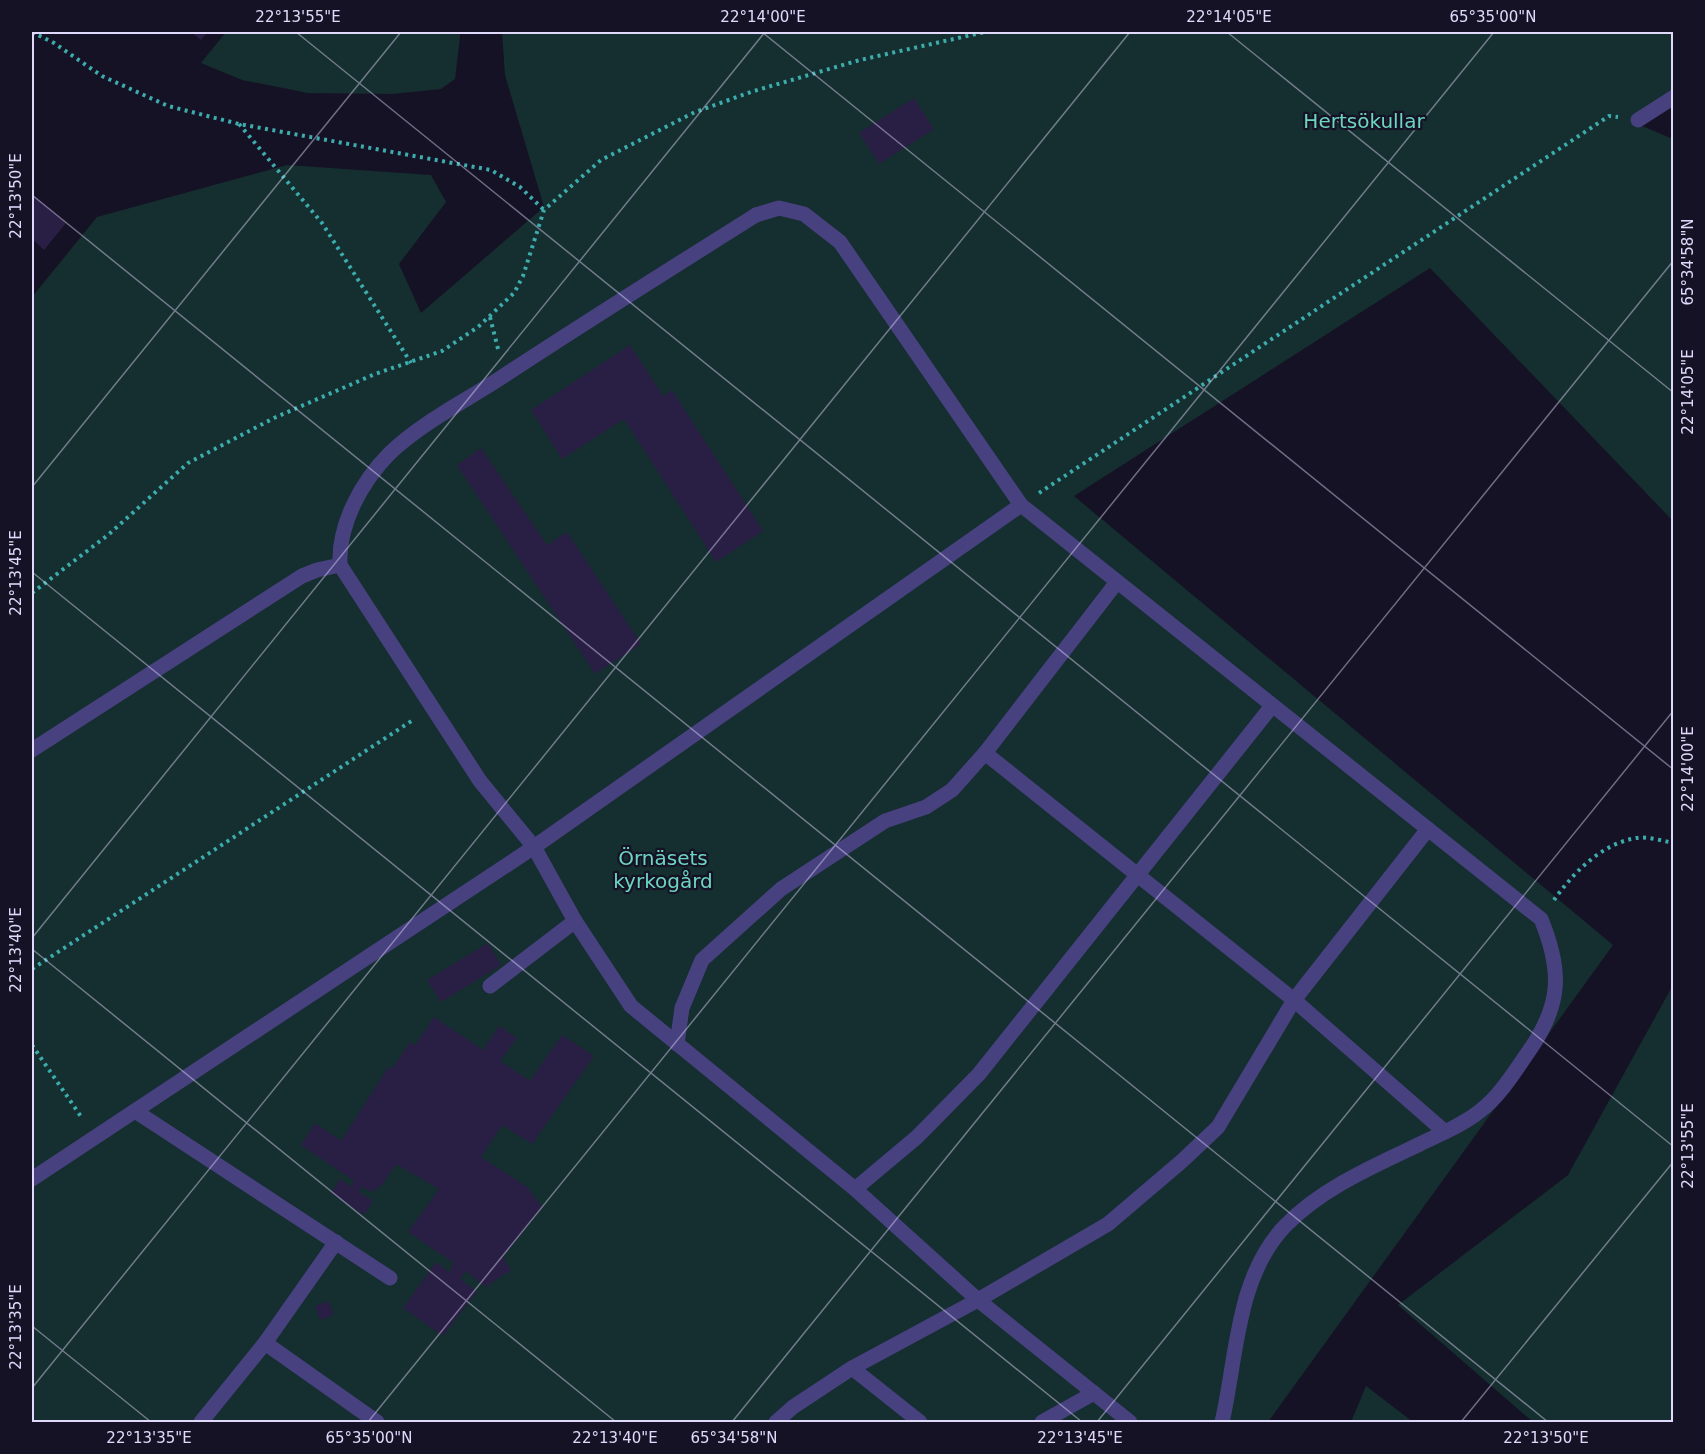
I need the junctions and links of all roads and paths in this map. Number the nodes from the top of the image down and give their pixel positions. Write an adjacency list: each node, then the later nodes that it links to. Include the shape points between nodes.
1 (32, 32): 5 (path, via 149,100)
2 (985, 32): 6 (path, via 807,74 695,112 601,160)
3 (1674, 97): 4 (street)
4 (1638, 120): 10 (path, via 1609,116)
5 (239, 124): 6 (path, via 491,170 520,187); 8 (path, via 322,223)
6 (544, 210): 7 (path, via 523,276 514,293)
7 (490, 317): 8 (path, via 442,351); 9 (path, via 495,344)
8 (411, 363): 13 (path, via 375,374 274,418 188,463 108,535)
9 (514, 369): 10 (street, via 756,215 780,208 804,214 840,242); 11 (street, via 391,452 367,481 351,511 341,540)
10 (1021, 505): 12 (street); 20 (street)
11 (340, 565): 15 (street); 16 (street, via 302,576)
12 (1117, 582): 14 (street); 17 (street)
13 (32, 593)
14 (1272, 706): 18 (street); 21 (street)
15 (433, 708): 20 (street, via 480,781); 24 (path)
16 (32, 750)
17 (985, 753): 21 (street); 27 (street, via 952,790 926,807 885,821 781,889 728,934 702,960 682,1008)
18 (1428, 830): 22 (street); 26 (street)
19 (1674, 843): 22 (path, via 1636,838 1605,850 1567,882)
20 (534, 847): 23 (street); 29 (street)
21 (1138, 876): 26 (street); 33 (street, via 956,1099)
22 (1541, 919): 30 (street, via 1553,949 1556,982 1552,1008 1510,1078 1481,1110)
23 (575, 921): 25 (street); 27 (street, via 631,1006)
24 (32, 969)
25 (490, 986)
26 (1294, 1000): 30 (street); 36 (street, via 1218,1127 1108,1224)
27 (677, 1044): 33 (street)
28 (32, 1045): 31 (path)
29 (135, 1111): 31 (street); 34 (street)
30 (1445, 1132): 46 (street, via 1322,1195 1285,1226 1266,1251 1249,1292 1238,1329)
31 (95, 1137): 32 (street)
32 (32, 1179)
33 (855, 1189): 36 (street)
34 (336, 1242): 35 (street); 37 (street)
35 (390, 1278)
36 (978, 1300): 38 (street); 39 (street)
37 (265, 1343): 40 (street); 41 (street)
38 (852, 1368): 42 (street); 43 (street)
39 (1095, 1393): 44 (street); 45 (street)
40 (201, 1422)
41 (377, 1422)
42 (776, 1422)
43 (920, 1422)
44 (1041, 1422)
45 (1130, 1422)
46 (1222, 1422)

